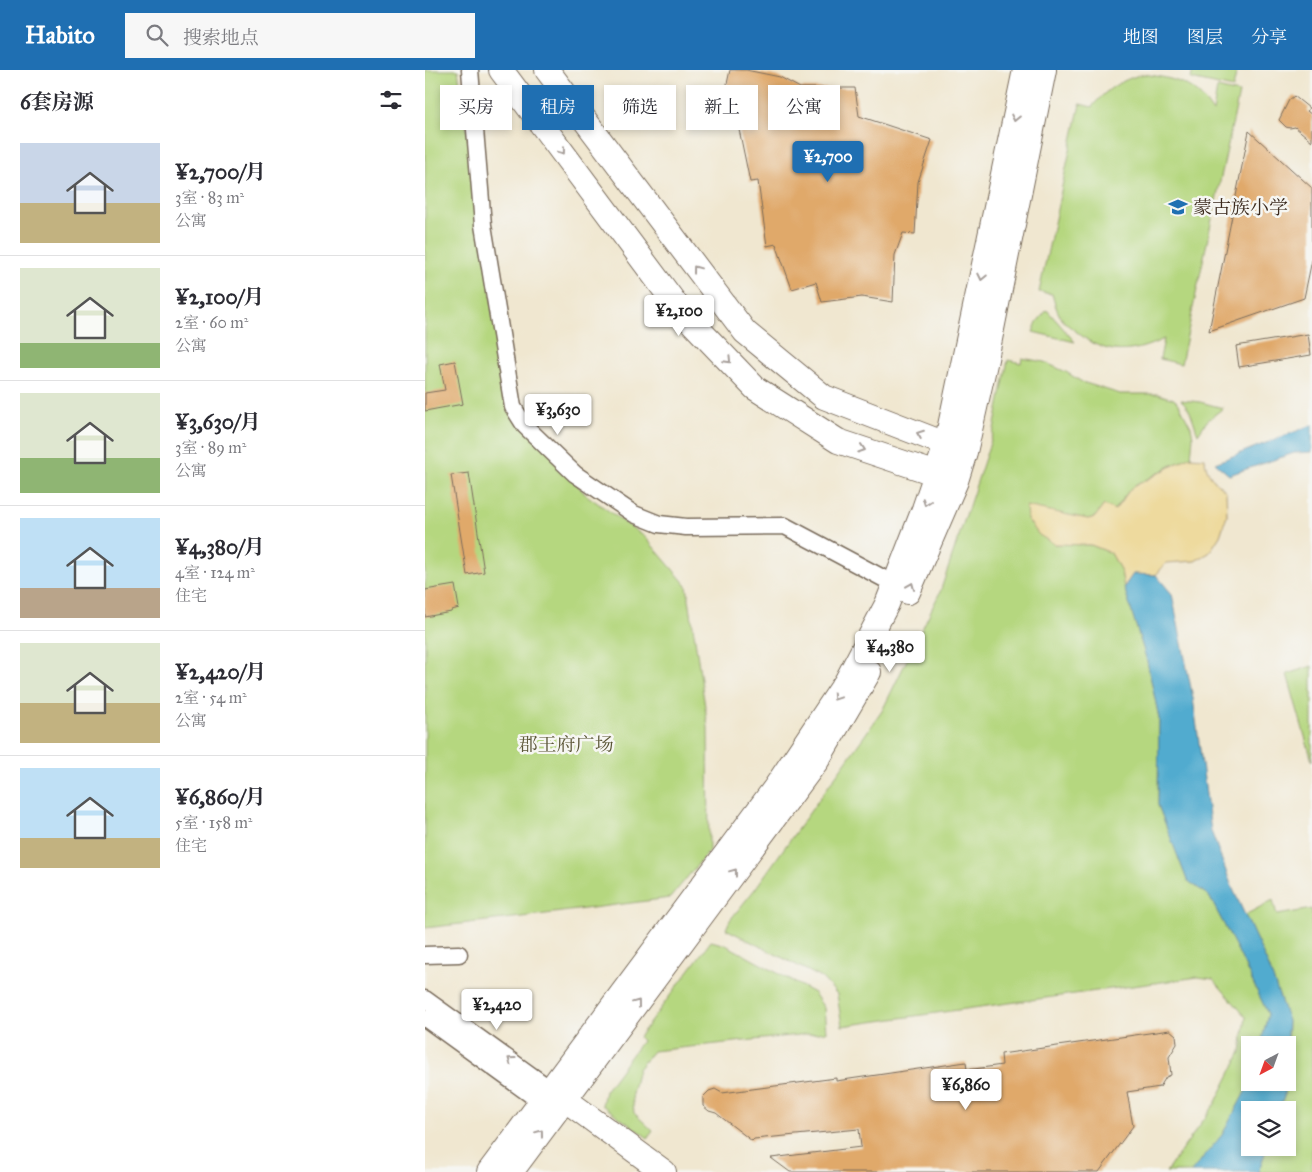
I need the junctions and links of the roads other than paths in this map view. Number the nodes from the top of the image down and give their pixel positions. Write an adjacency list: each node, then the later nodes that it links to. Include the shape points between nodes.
1 (470, 70): 8 (street, via 483,225 513,407 525,426 575,474 634,514 659,524 687,527 785,526)
2 (501, 70): 7 (street, one-way to 7, via 680,310 755,388 838,441)
3 (547, 70): 6 (street, one-way to 3, via 824,397 745,332)
4 (1025, 70): 6 (street, one-way to 6)
5 (1044, 70): 6 (street, via 986,359)
6 (956, 448): 7 (street)
7 (946, 477): 8 (street, one-way to 8); 13 (street, one-way to 7, via 818,759 860,689 900,612)
8 (895, 584): 13 (street, one-way to 13, via 846,682 775,788)
9 (459, 954): 10 (street)
10 (425, 955)
11 (425, 999): 13 (street, one-way to 11)
12 (425, 1018): 13 (street)
13 (553, 1101): 14 (street); 15 (street, one-way to 13); 16 (street); 17 (street)
14 (489, 1172)
15 (511, 1172)
16 (638, 1172)
17 (664, 1172)

